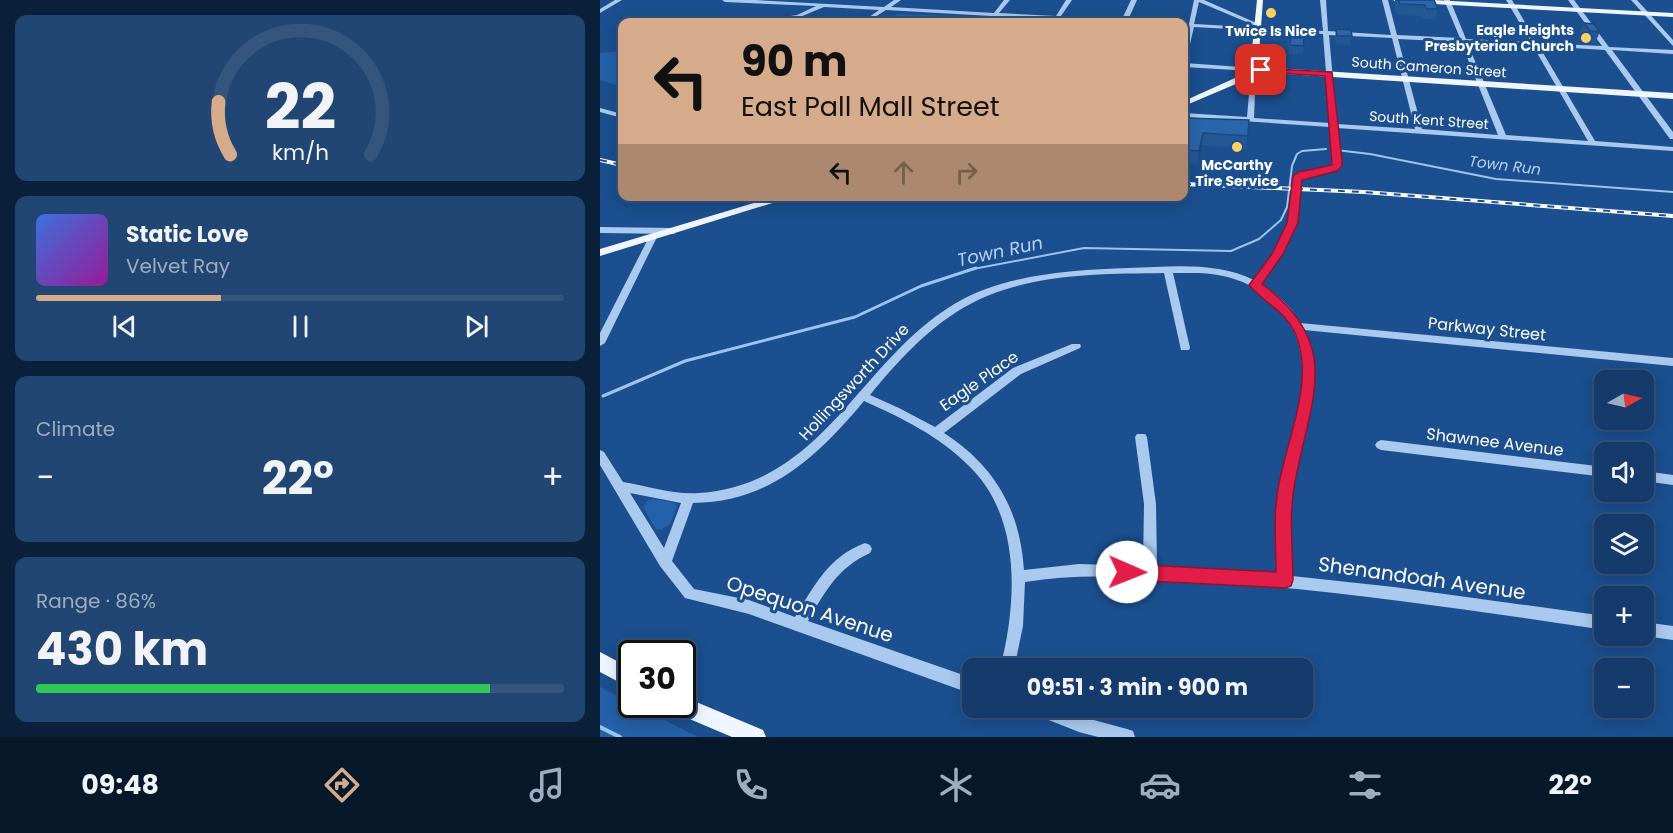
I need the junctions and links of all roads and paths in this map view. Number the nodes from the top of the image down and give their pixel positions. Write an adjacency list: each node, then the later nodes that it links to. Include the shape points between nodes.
1 (620, 0): 20 (street)
2 (725, 0): 17 (street)
3 (831, 0): 17 (street)
4 (898, 0): 18 (street)
5 (1007, 0): 22 (street)
6 (1069, 0): 28 (street)
7 (1134, 0): 29 (street)
8 (1198, 0): 30 (street); 31 (street)
9 (1260, 0): 31 (main road)
10 (1323, 0): 32 (street)
11 (1385, 0): 33 (street)
12 (1396, 0): 15 (main road)
13 (1571, 0): 19 (street)
14 (1634, 0): 21 (street)
15 (1447, 1): 16 (main road); 35 (street)
16 (1511, 3): 19 (main road); 36 (street)
17 (822, 5): 18 (street); 24 (street)
18 (885, 9): 22 (street); 25 (street)
19 (1579, 10): 21 (main road); 38 (street)
20 (600, 11)
21 (1646, 13): 23 (main road); 37 (street)
22 (995, 15): 26 (street); 27 (street)
23 (1673, 15)
24 (787, 18)
25 (870, 18)
26 (992, 18)
27 (1032, 18)
28 (1058, 18)
29 (1127, 18)
30 (1191, 25): 31 (street); 34 (street)
31 (1258, 27): 32 (street); 41 (main road)
32 (1325, 32): 33 (street); 42 (street)
33 (1394, 36): 35 (street); 43 (street)
34 (1188, 39)
35 (1463, 40): 36 (street); 44 (street)
36 (1535, 44): 38 (street); 45 (street)
37 (1673, 44)
38 (1608, 48): 39 (street); 46 (street)
39 (1673, 52)
40 (1188, 65): 41 (street, South Cameron Street)
41 (1254, 69): 42 (main road, South Cameron Street); 48 (main road, via 1247,76); 52 (street)
42 (1329, 74): 43 (main road, South Cameron Street); 53 (street)
43 (1405, 79): 44 (main road, South Cameron Street); 54 (street)
44 (1481, 84): 45 (main road, South Cameron Street); 56 (street)
45 (1561, 89): 46 (main road, South Cameron Street); 57 (street)
46 (1642, 94): 47 (main road, South Cameron Street); 55 (street)
47 (1673, 96)
48 (1188, 102)
49 (600, 110): 50 (street)
50 (618, 115)
51 (1188, 115): 52 (street, South Kent Street)
52 (1250, 120): 53 (street, South Kent Street)
53 (1333, 126): 54 (street, South Kent Street); 65 (street, via 1337,166 1298,177 1292,223 1277,254)
54 (1419, 131): 56 (street, South Kent Street)
55 (1673, 136)
56 (1503, 137): 57 (street, South Kent Street)
57 (1593, 144): 58 (street, South Kent Street)
58 (1673, 149)
59 (773, 201): 61 (main road)
60 (600, 230): 61 (street)
61 (674, 231): 62 (main road)
62 (653, 237): 63 (main road); 66 (street)
63 (600, 253)
64 (1168, 271): 65 (street, Hollingsworth Drive, via 1218,271); 71 (street); 73 (street, Hollingsworth Drive, via 1047,278 978,297 924,332)
65 (1255, 285): 68 (street, Hollingsworth Drive, via 1277,301)
66 (613, 315): 67 (street); 69 (street)
67 (600, 319)
68 (1298, 326): 72 (street, Parkway Street); 87 (street, via 1307,350 1310,375 1285,490)
69 (600, 343)
70 (1076, 346): 74 (street, Eagle Place, via 1017,371)
71 (1185, 348)
72 (1673, 362)
73 (862, 396): 74 (street); 82 (street, Hollingsworth Drive, via 810,454 774,480 726,495)
74 (937, 432): 86 (street, via 971,458 994,485 1011,521)
75 (1142, 437): 85 (street, via 1150,504)
76 (1381, 445): 78 (street, Shawnee Avenue)
77 (602, 462): 81 (street, Opequon Avenue)
78 (1594, 471)
79 (1654, 477): 80 (street)
80 (1673, 480)
81 (620, 487): 82 (street, Hollingsworth Drive); 84 (street, Opequon Avenue)
82 (689, 498): 84 (street)
83 (865, 549): 89 (street, via 836,565)
84 (665, 562): 89 (street, Opequon Avenue, via 683,589 694,597 749,607)
85 (1150, 572): 86 (street, Shenandoah Avenue); 87 (street, Shenandoah Avenue)
86 (1019, 577): 92 (street)
87 (1285, 580): 88 (street, Shenandoah Avenue)
88 (1594, 621)
89 (799, 624): 95 (street, Opequon Avenue)
90 (1654, 630): 91 (street)
91 (1673, 633)
92 (1010, 658)
93 (600, 661): 94 (main road)
94 (618, 672)
95 (962, 682)
96 (696, 712): 98 (main road)
97 (1063, 718): 99 (street)
98 (756, 737)
99 (1127, 737)

